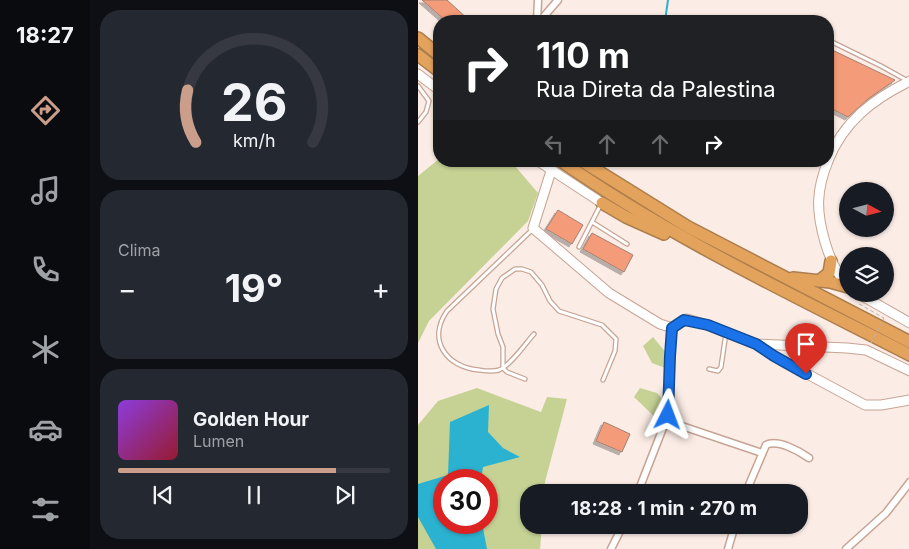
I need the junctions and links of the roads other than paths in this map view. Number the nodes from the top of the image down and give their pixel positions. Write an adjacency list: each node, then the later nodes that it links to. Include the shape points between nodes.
1 (538, 0): 3 (street)
2 (558, 0): 4 (street)
3 (539, 15)
4 (544, 15)
5 (418, 38): 7 (highway)
6 (834, 43): 13 (lane)
7 (433, 50)
8 (418, 55): 10 (highway)
9 (418, 62): 11 (highway)
10 (433, 66)
11 (433, 73)
12 (418, 74): 14 (main road)
13 (909, 81): 17 (main road, via 855,117)
14 (433, 85)
15 (418, 86): 16 (lane, via 429,102)
16 (418, 122)
17 (834, 148)
18 (546, 167): 22 (main road)
19 (570, 167): 28 (highway, via 641,214)
20 (592, 167): 29 (highway)
21 (826, 167): 30 (main road, via 818,209)
22 (552, 171): 23 (main road); 25 (main road)
23 (602, 203): 24 (lane); 28 (highway, via 640,224)
24 (592, 222): 26 (lane); 27 (lane)
25 (533, 228): 36 (main road, via 610,293); 42 (lane, via 447,311 439,327 438,335 445,354 456,364 488,371)
26 (627, 244)
27 (579, 247)
28 (703, 249): 41 (highway)
29 (737, 254): 32 (highway, via 790,277); 39 (highway)
30 (831, 261): 31 (main road); 32 (highway, via 829,274)
31 (839, 273)
32 (819, 281): 33 (highway)
33 (839, 285)
34 (873, 302): 35 (main road)
35 (910, 323)
36 (672, 328): 37 (main road, via 687,319); 48 (street)
37 (726, 332): 40 (main road); 43 (lane, via 722,367)
38 (534, 334): 42 (lane)
39 (910, 342)
40 (756, 344): 44 (main road, via 866,350); 47 (main road, via 865,405)
41 (910, 355)
42 (503, 368): 45 (lane); 46 (lane, via 503,347 492,309 502,278 515,269 522,269 531,272 542,284 559,311 602,325 616,339 615,351)
43 (708, 369)
44 (910, 371)
45 (525, 379)
46 (602, 380)
47 (910, 400)
48 (667, 421): 49 (street); 52 (street)
49 (762, 453): 50 (street, via 766,445 773,443); 53 (street)
50 (809, 458)
51 (910, 482): 58 (street, via 886,513)
52 (641, 484)
53 (749, 484)
54 (618, 534): 56 (street)
55 (732, 534): 57 (street)
56 (611, 549)
57 (728, 549)
58 (846, 549)

